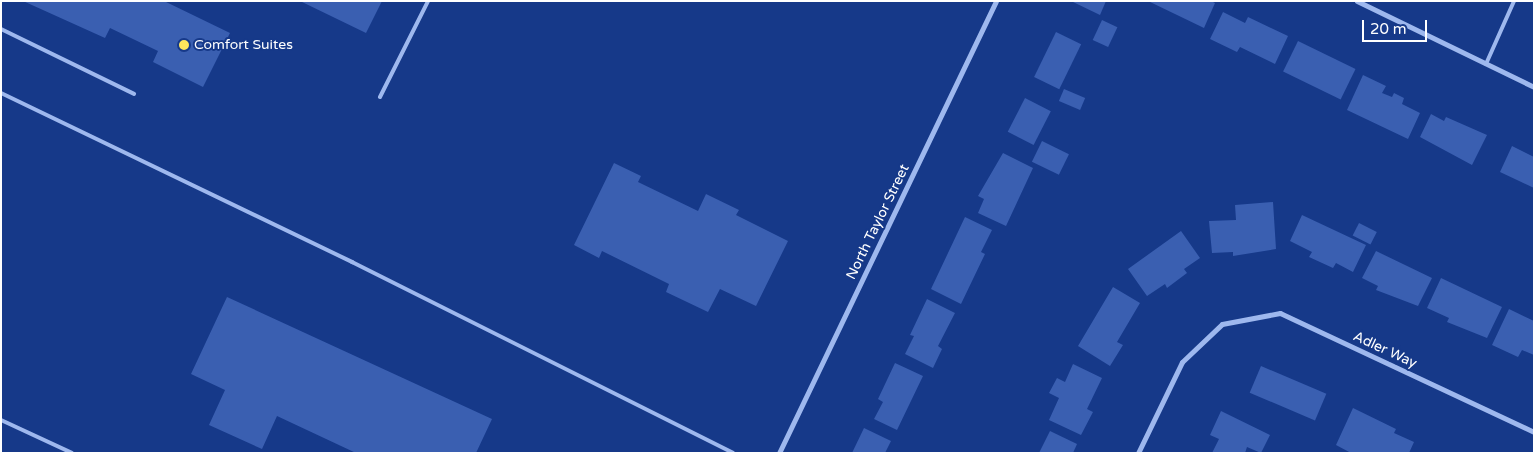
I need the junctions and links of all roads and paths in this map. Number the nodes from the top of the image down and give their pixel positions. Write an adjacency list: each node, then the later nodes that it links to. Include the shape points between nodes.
1 (428, 1): 10 (lane)
2 (996, 1): 15 (street, North Taylor Street)
3 (1357, 1): 6 (street)
4 (1514, 1): 6 (lane)
5 (1, 29): 9 (lane)
6 (1486, 64): 7 (street)
7 (1534, 87)
8 (1, 93): 14 (lane, via 352,262)
9 (134, 94)
10 (380, 97)
11 (1, 420): 13 (lane)
12 (1534, 432): 16 (street, Adler Way, via 1280,313 1222,324 1182,362)
13 (72, 453)
14 (733, 453)
15 (779, 453)
16 (1138, 453)

